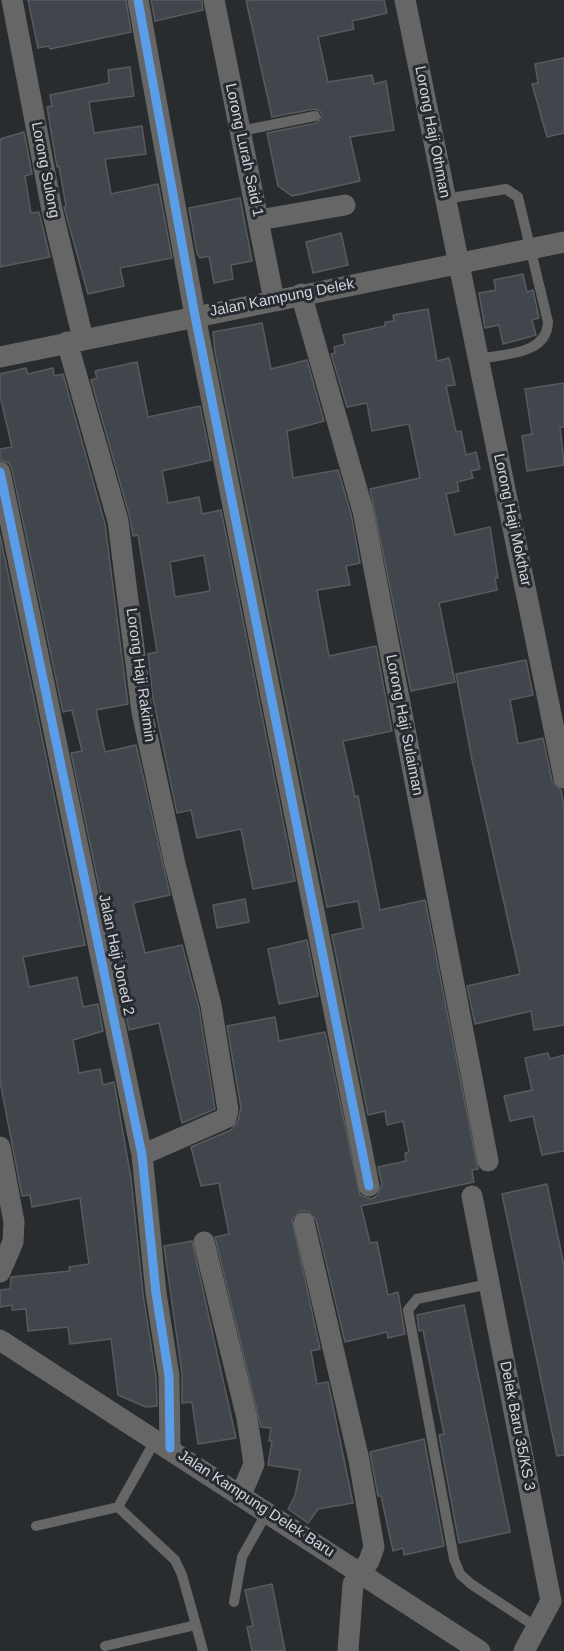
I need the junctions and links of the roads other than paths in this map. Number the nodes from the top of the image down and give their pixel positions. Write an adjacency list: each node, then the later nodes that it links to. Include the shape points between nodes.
1 (12, 0): 16 (street, Lorong Sulong)
2 (138, 0): 15 (street)
3 (214, 0): 6 (street, Lorong Lurah Said 1)
4 (405, 0): 7 (street, Lorong Haji Othman)
5 (315, 116): 6 (lane)
6 (241, 131): 9 (street, Lorong Lurah Said 1)
7 (445, 199): 11 (lane, via 506,189 513,192 518,198); 12 (street, Lorong Haji Othman)
8 (345, 205): 9 (street)
9 (259, 220): 14 (street, Lorong Lurah Said 1)
10 (564, 242): 11 (street, Jalan Kampung Delek)
11 (530, 248): 12 (street, Jalan Kampung Delek); 18 (lane, via 548,322 547,334 530,349)
12 (458, 263): 13 (street, Jalan Kampung Delek); 18 (street, Lorong Haji Mokthar)
13 (301, 294): 14 (street, Jalan Kampung Delek); 23 (street, Lorong Haji Sulaiman, via 363,511)
14 (274, 300): 15 (street, Jalan Kampung Delek)
15 (195, 316): 16 (street, Jalan Kampung Delek); 24 (street)
16 (75, 340): 17 (street, Jalan Kampung Delek); 22 (street, Lorong Haji Rakimin, via 118,521 142,712 211,1005 228,1110 226,1118)
17 (0, 357)
18 (478, 359): 20 (street, Lorong Haji Mokthar)
19 (0, 472): 22 (street, Jalan Haji Joned 2)
20 (564, 778)
21 (0, 1147): 28 (street, via 14,1222 13,1242)
22 (142, 1155): 31 (street, Jalan Haji Joned 2, via 169,1376)
23 (488, 1161)
24 (369, 1186)
25 (472, 1196): 29 (street, Delek Baru 35/KS 3)
26 (304, 1223): 36 (street, via 359,1460 374,1547)
27 (204, 1242): 32 (street, via 247,1418 254,1464)
28 (0, 1272)
29 (489, 1284): 39 (street, Delek Baru 35/KS 3, via 551,1601); 39 (lane, via 417,1299 408,1310 460,1574)
30 (0, 1340): 31 (street, Jalan Kampung Delek Baru)
31 (163, 1444): 32 (street, Jalan Kampung Delek Baru); 33 (lane)
32 (241, 1495): 34 (street, Jalan Kampung Delek Baru)
33 (118, 1508): 35 (lane); 38 (lane, via 175,1560)
34 (267, 1512): 36 (street, Jalan Kampung Delek Baru); 37 (lane, via 242,1557)
35 (36, 1526)
36 (360, 1571): 42 (street, via 350,1598); 43 (street, Jalan Kampung Delek Baru)
37 (234, 1602)
38 (196, 1625): 40 (lane); 41 (lane)
39 (538, 1629): 44 (street, Delek Baru 35/KS 3)
40 (105, 1646)
41 (203, 1651)
42 (348, 1651)
43 (480, 1651)
44 (524, 1651)

